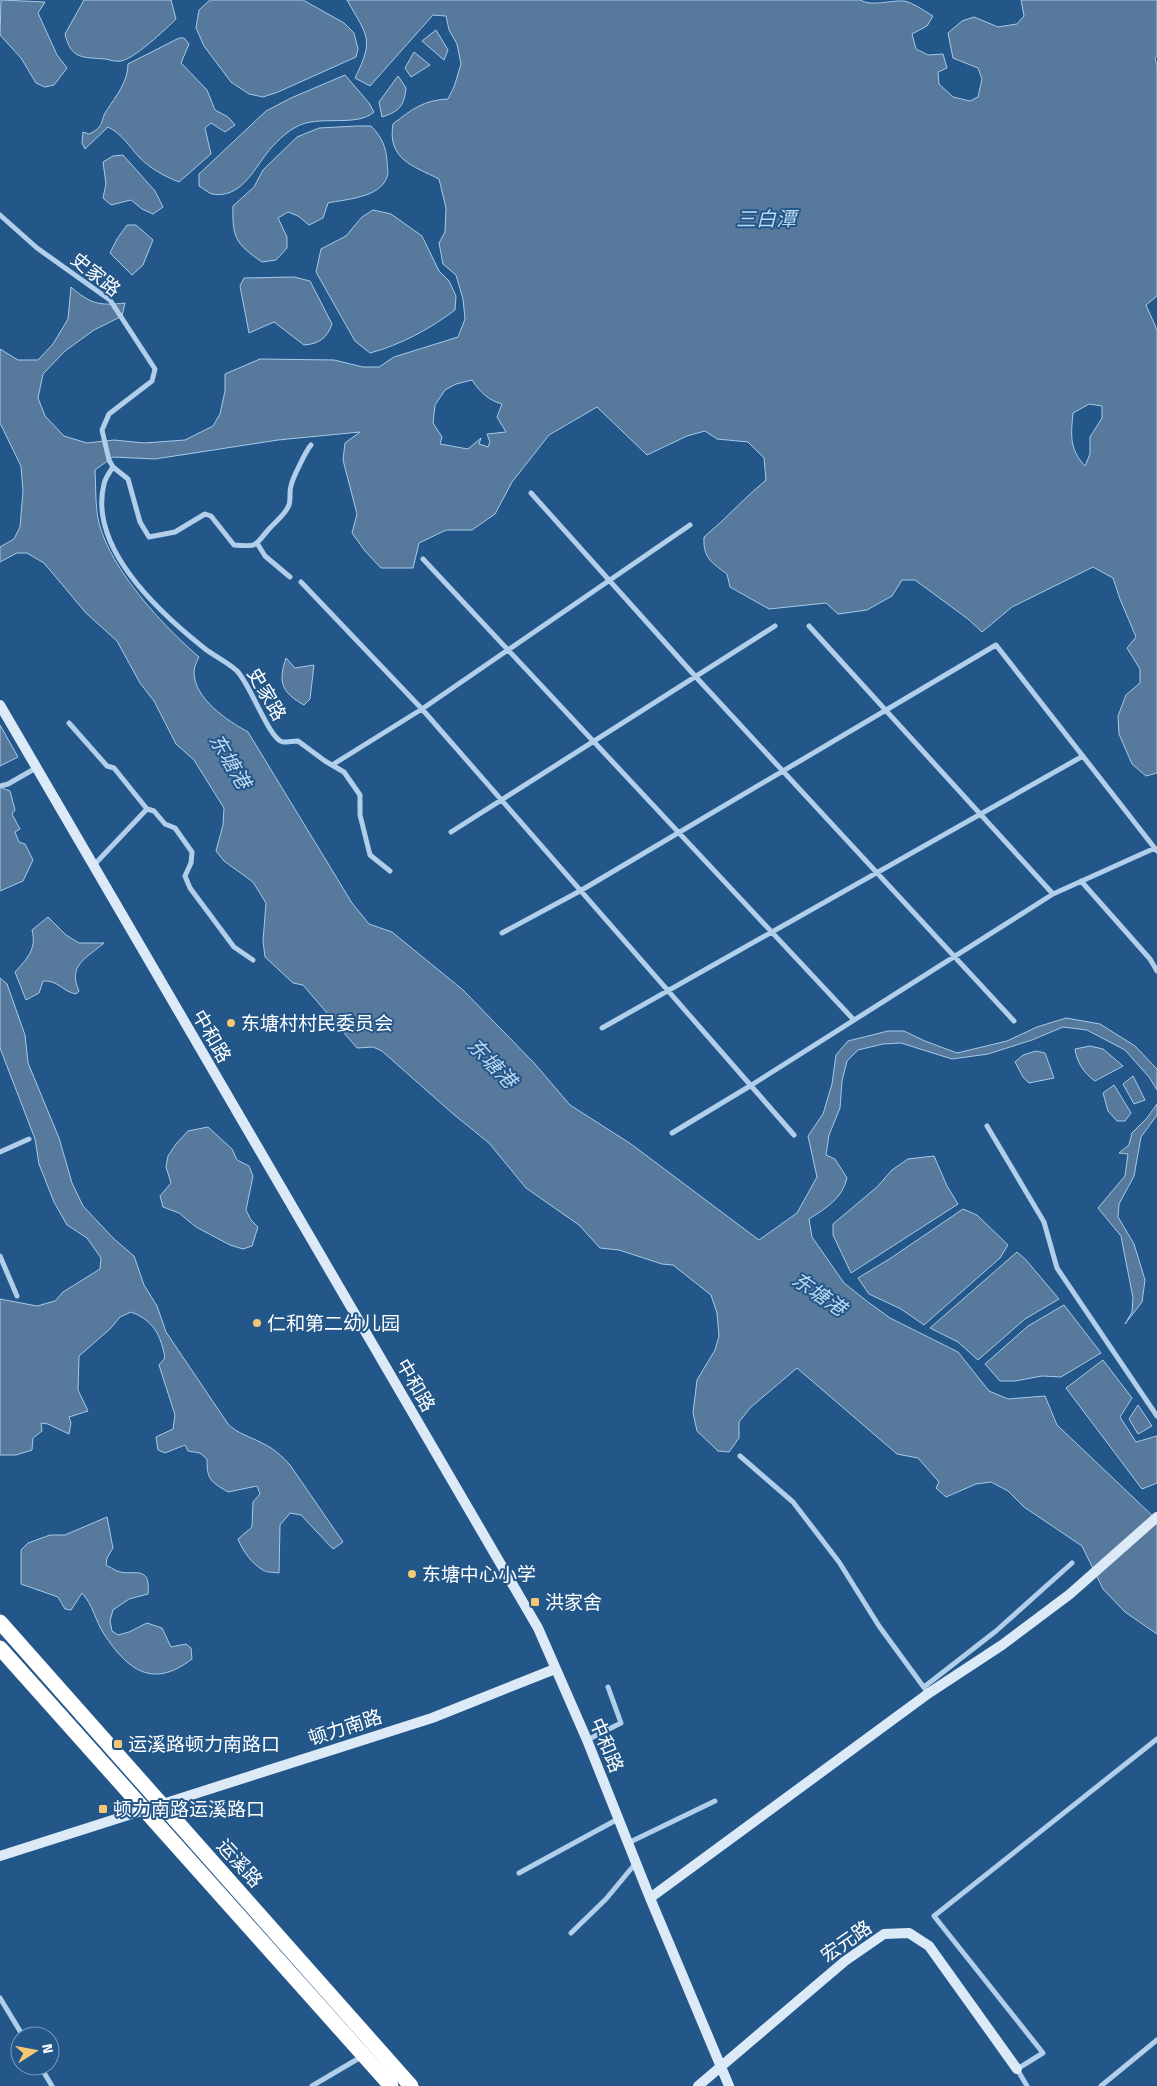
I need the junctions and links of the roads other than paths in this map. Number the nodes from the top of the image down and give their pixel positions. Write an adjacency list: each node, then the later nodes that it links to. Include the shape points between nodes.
1 (0, 215): 3 (street, 史家路, via 37,248 110,300 155,369 152,381 109,414 102,430)
2 (311, 444): 6 (street, via 305,450 292,481 290,503)
3 (113, 467): 6 (street, 史家路, via 128,479 140,522 150,537 175,532 205,514 211,516 234,545); 21 (street, 史家路, via 104,482 103,516 114,550 136,584 205,649 237,671 274,736 283,742 298,741)
4 (531, 493): 9 (street)
5 (690, 525): 9 (street)
6 (257, 543): 8 (street, via 265,556)
7 (423, 559): 13 (street)
8 (290, 577)
9 (610, 580): 13 (street); 14 (street)
10 (301, 582): 16 (street)
11 (775, 626): 14 (street)
12 (809, 626): 17 (street)
13 (508, 650): 16 (street); 19 (street)
14 (695, 676): 19 (street); 23 (street)
15 (0, 705): 22 (street, 中和路)
16 (422, 709): 21 (street); 25 (street)
17 (886, 710): 20 (street, via 996,645); 23 (street); 27 (street)
18 (69, 723): 26 (street, via 107,766 114,768)
19 (592, 741): 25 (street); 29 (street)
20 (1083, 756): 27 (street); 30 (street)
21 (332, 765): 32 (street, 史家路, via 344,772 360,795 360,815 370,855)
22 (36, 768): 24 (street); 31 (street, 中和路)
23 (782, 771): 29 (street); 33 (street)
24 (0, 786)
25 (501, 799): 28 (street); 35 (street)
26 (147, 809): 31 (street); 40 (street, via 175,828 192,852 185,876 190,888 234,947)
27 (980, 814): 33 (street); 36 (street)
28 (451, 832)
29 (677, 833): 35 (street); 37 (street)
30 (1156, 849): 34 (street)
31 (92, 866): 60 (street, 中和路, via 538,1628)
32 (390, 871)
33 (876, 872): 37 (street); 39 (street)
34 (1081, 881): 36 (street); 41 (street)
35 (580, 891): 38 (street); 42 (street)
36 (1053, 894): 39 (street)
37 (770, 931): 42 (street); 43 (street)
38 (502, 933)
39 (954, 956): 43 (street); 44 (street)
40 (253, 960)
41 (1157, 971)
42 (667, 990): 45 (street); 46 (street)
43 (853, 1019): 46 (street)
44 (1014, 1021)
45 (602, 1028)
46 (750, 1086): 48 (street); 49 (street)
47 (987, 1126): 54 (street, via 1044,1222 1057,1268)
48 (672, 1133)
49 (794, 1135)
50 (29, 1139): 51 (street)
51 (0, 1152)
52 (0, 1256): 53 (street)
53 (17, 1296)
54 (1157, 1416)
55 (740, 1456): 62 (street, via 793,1502 839,1562 879,1626)
56 (1157, 1518): 62 (street, via 1070,1594 1002,1645)
57 (1072, 1563): 62 (street)
58 (0, 1622): 66 (highway, 运溪路)
59 (0, 1648): 67 (highway, 运溪路)
60 (555, 1669): 64 (street, 中和路); 66 (street, 顿力南路, via 432,1718)
61 (608, 1687): 64 (street, via 621,1723)
62 (926, 1690): 73 (street)
63 (1157, 1739): 80 (street, via 934,1916 1042,2053)
64 (587, 1740): 68 (street, 中和路)
65 (715, 1801): 69 (street)
66 (161, 1804): 67 (street, 顿力南路); 83 (highway, 运溪路)
67 (144, 1810): 70 (street, 顿力南路); 78 (highway, 运溪路)
68 (618, 1819): 69 (street, 中和路); 72 (street)
69 (628, 1844): 71 (street, 中和路)
70 (0, 1856)
71 (636, 1863): 73 (street, 中和路); 74 (street, via 606,1899)
72 (519, 1873)
73 (650, 1898): 79 (street, 中和路)
74 (571, 1933)
75 (0, 1998): 76 (street)
76 (16, 2026)
77 (1157, 2040): 87 (street)
78 (364, 2055): 81 (street); 82 (highway, 运溪路)
79 (721, 2065): 80 (street, 宏元路, via 845,1961 884,1934 909,1933 929,1946); 84 (street, 宏元路); 85 (street, 中和路)
80 (1017, 2069): 86 (street)
81 (312, 2086)
82 (391, 2086)
83 (411, 2086)
84 (698, 2086)
85 (729, 2086)
86 (1027, 2086)
87 (1101, 2086)

